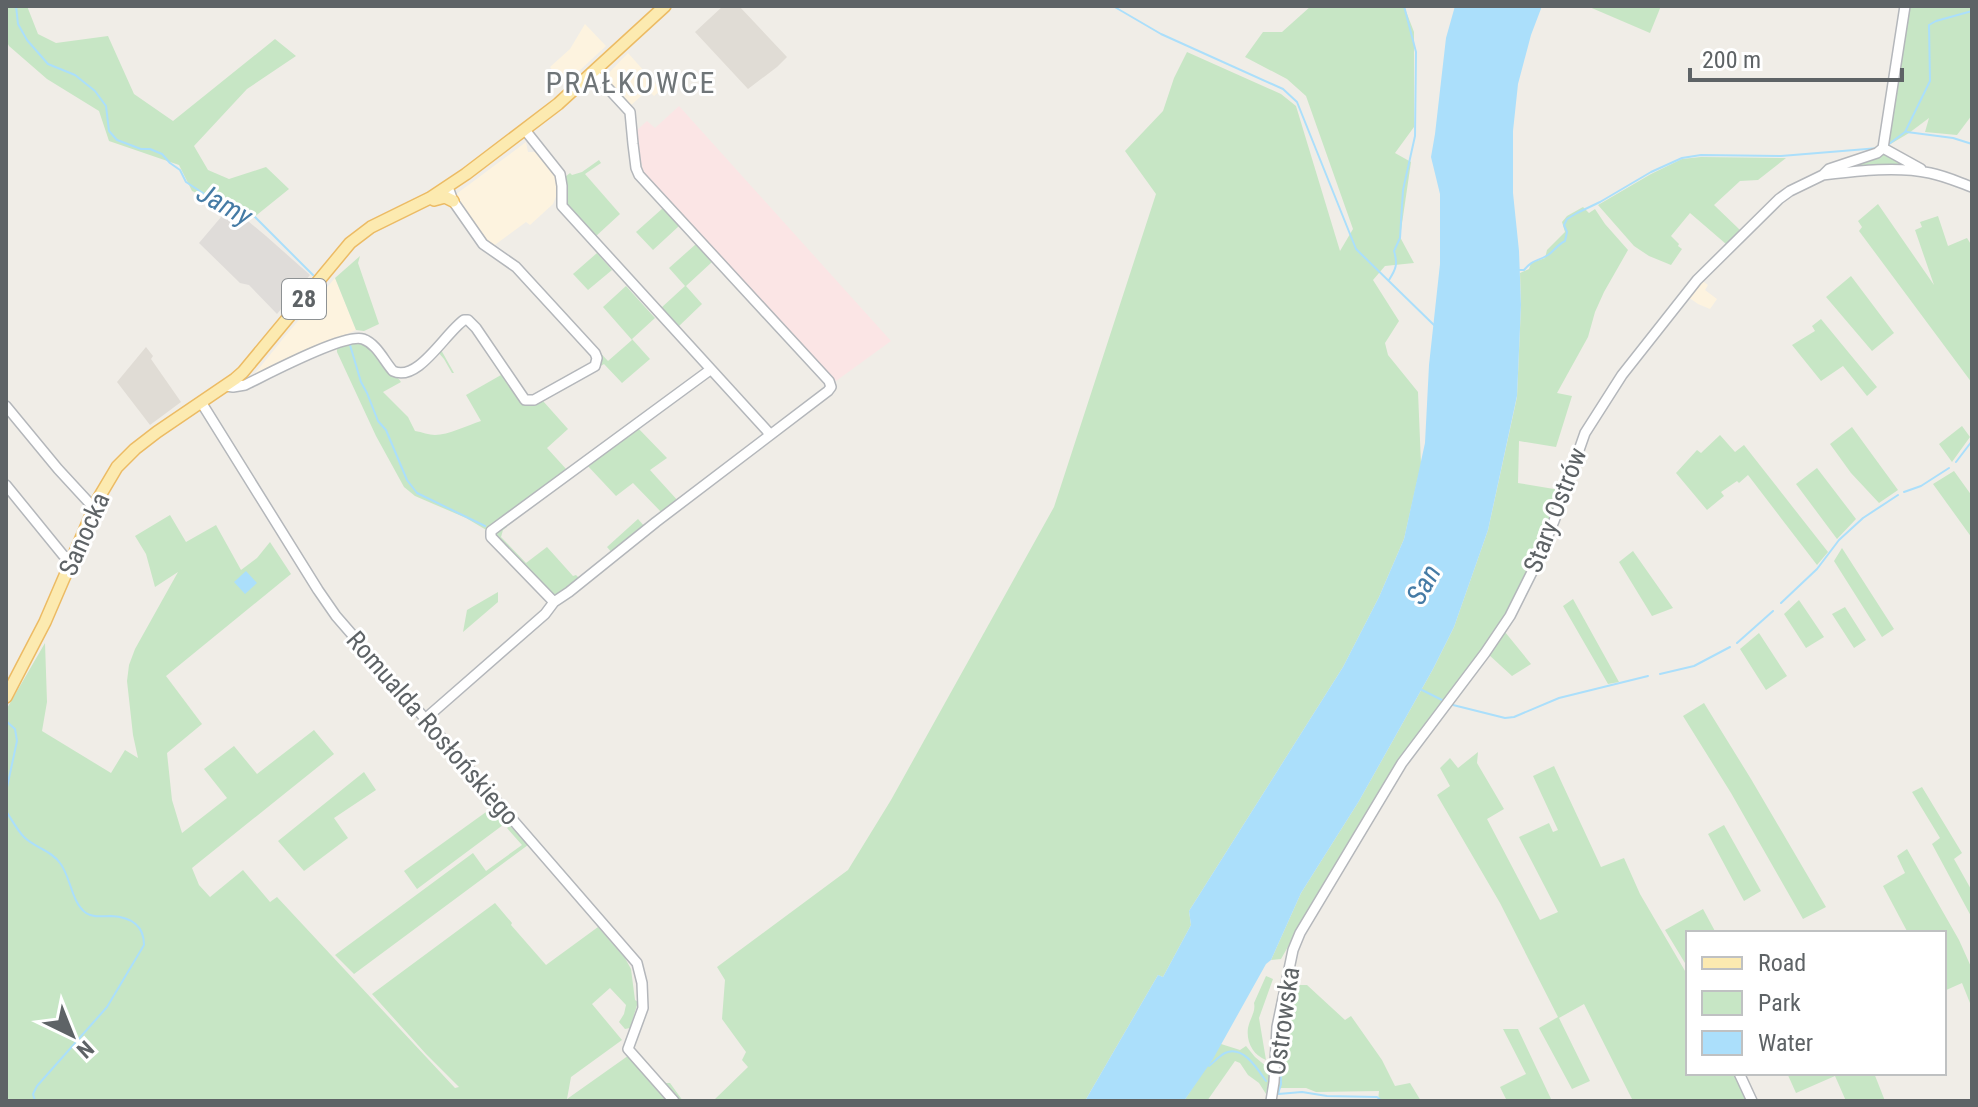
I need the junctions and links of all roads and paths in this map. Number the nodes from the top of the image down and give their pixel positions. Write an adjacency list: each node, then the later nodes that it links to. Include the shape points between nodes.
1 (665, 6): 3 (main road, 28)
2 (1905, 6): 5 (street)
3 (593, 72): 4 (main road, 28); 16 (street, via 630,112 636,168 643,180 831,384)
4 (525, 130): 8 (main road, 28); 12 (street, via 560,174 562,206)
5 (1883, 148): 6 (street); 7 (street, Stary Ostrów)
6 (1928, 173): 7 (street); 9 (street)
7 (1823, 175): 23 (street, Stary Ostrów, via 1779,199 1705,272 1622,375 1585,433 1554,521 1510,616 1402,763)
8 (448, 187): 10 (street); 11 (main road, 28)
9 (1972, 187)
10 (453, 201): 11 (main road, via 445,197); 13 (street, via 483,244 516,267 595,353 595,366 530,401 468,320 460,322 418,367 403,374 393,371 362,338 354,338 245,385)
11 (414, 206): 13 (main road, 28, via 350,243)
12 (710, 370): 16 (street); 20 (street, via 491,531)
13 (226, 386): 14 (main road, 28)
14 (201, 402): 18 (main road, Sanocka / 28, via 128,456); 22 (street, Romualda Rosłońskiego, via 327,603)
15 (6, 406): 18 (street)
16 (770, 434): 20 (street)
17 (6, 485): 19 (street)
18 (94, 508): 19 (main road, Sanocka / 28)
19 (72, 561): 21 (main road, Sanocka / 28)
20 (554, 602): 22 (street)
21 (6, 697)
22 (425, 719): 25 (street, Romualda Rosłońskiego, via 637,963 643,1008 628,1049)
23 (1296, 941): 26 (street, Ostrowska, via 1277,1027)
24 (1740, 1075): 27 (street)
25 (674, 1101)
26 (1271, 1101)
27 (1752, 1101)

